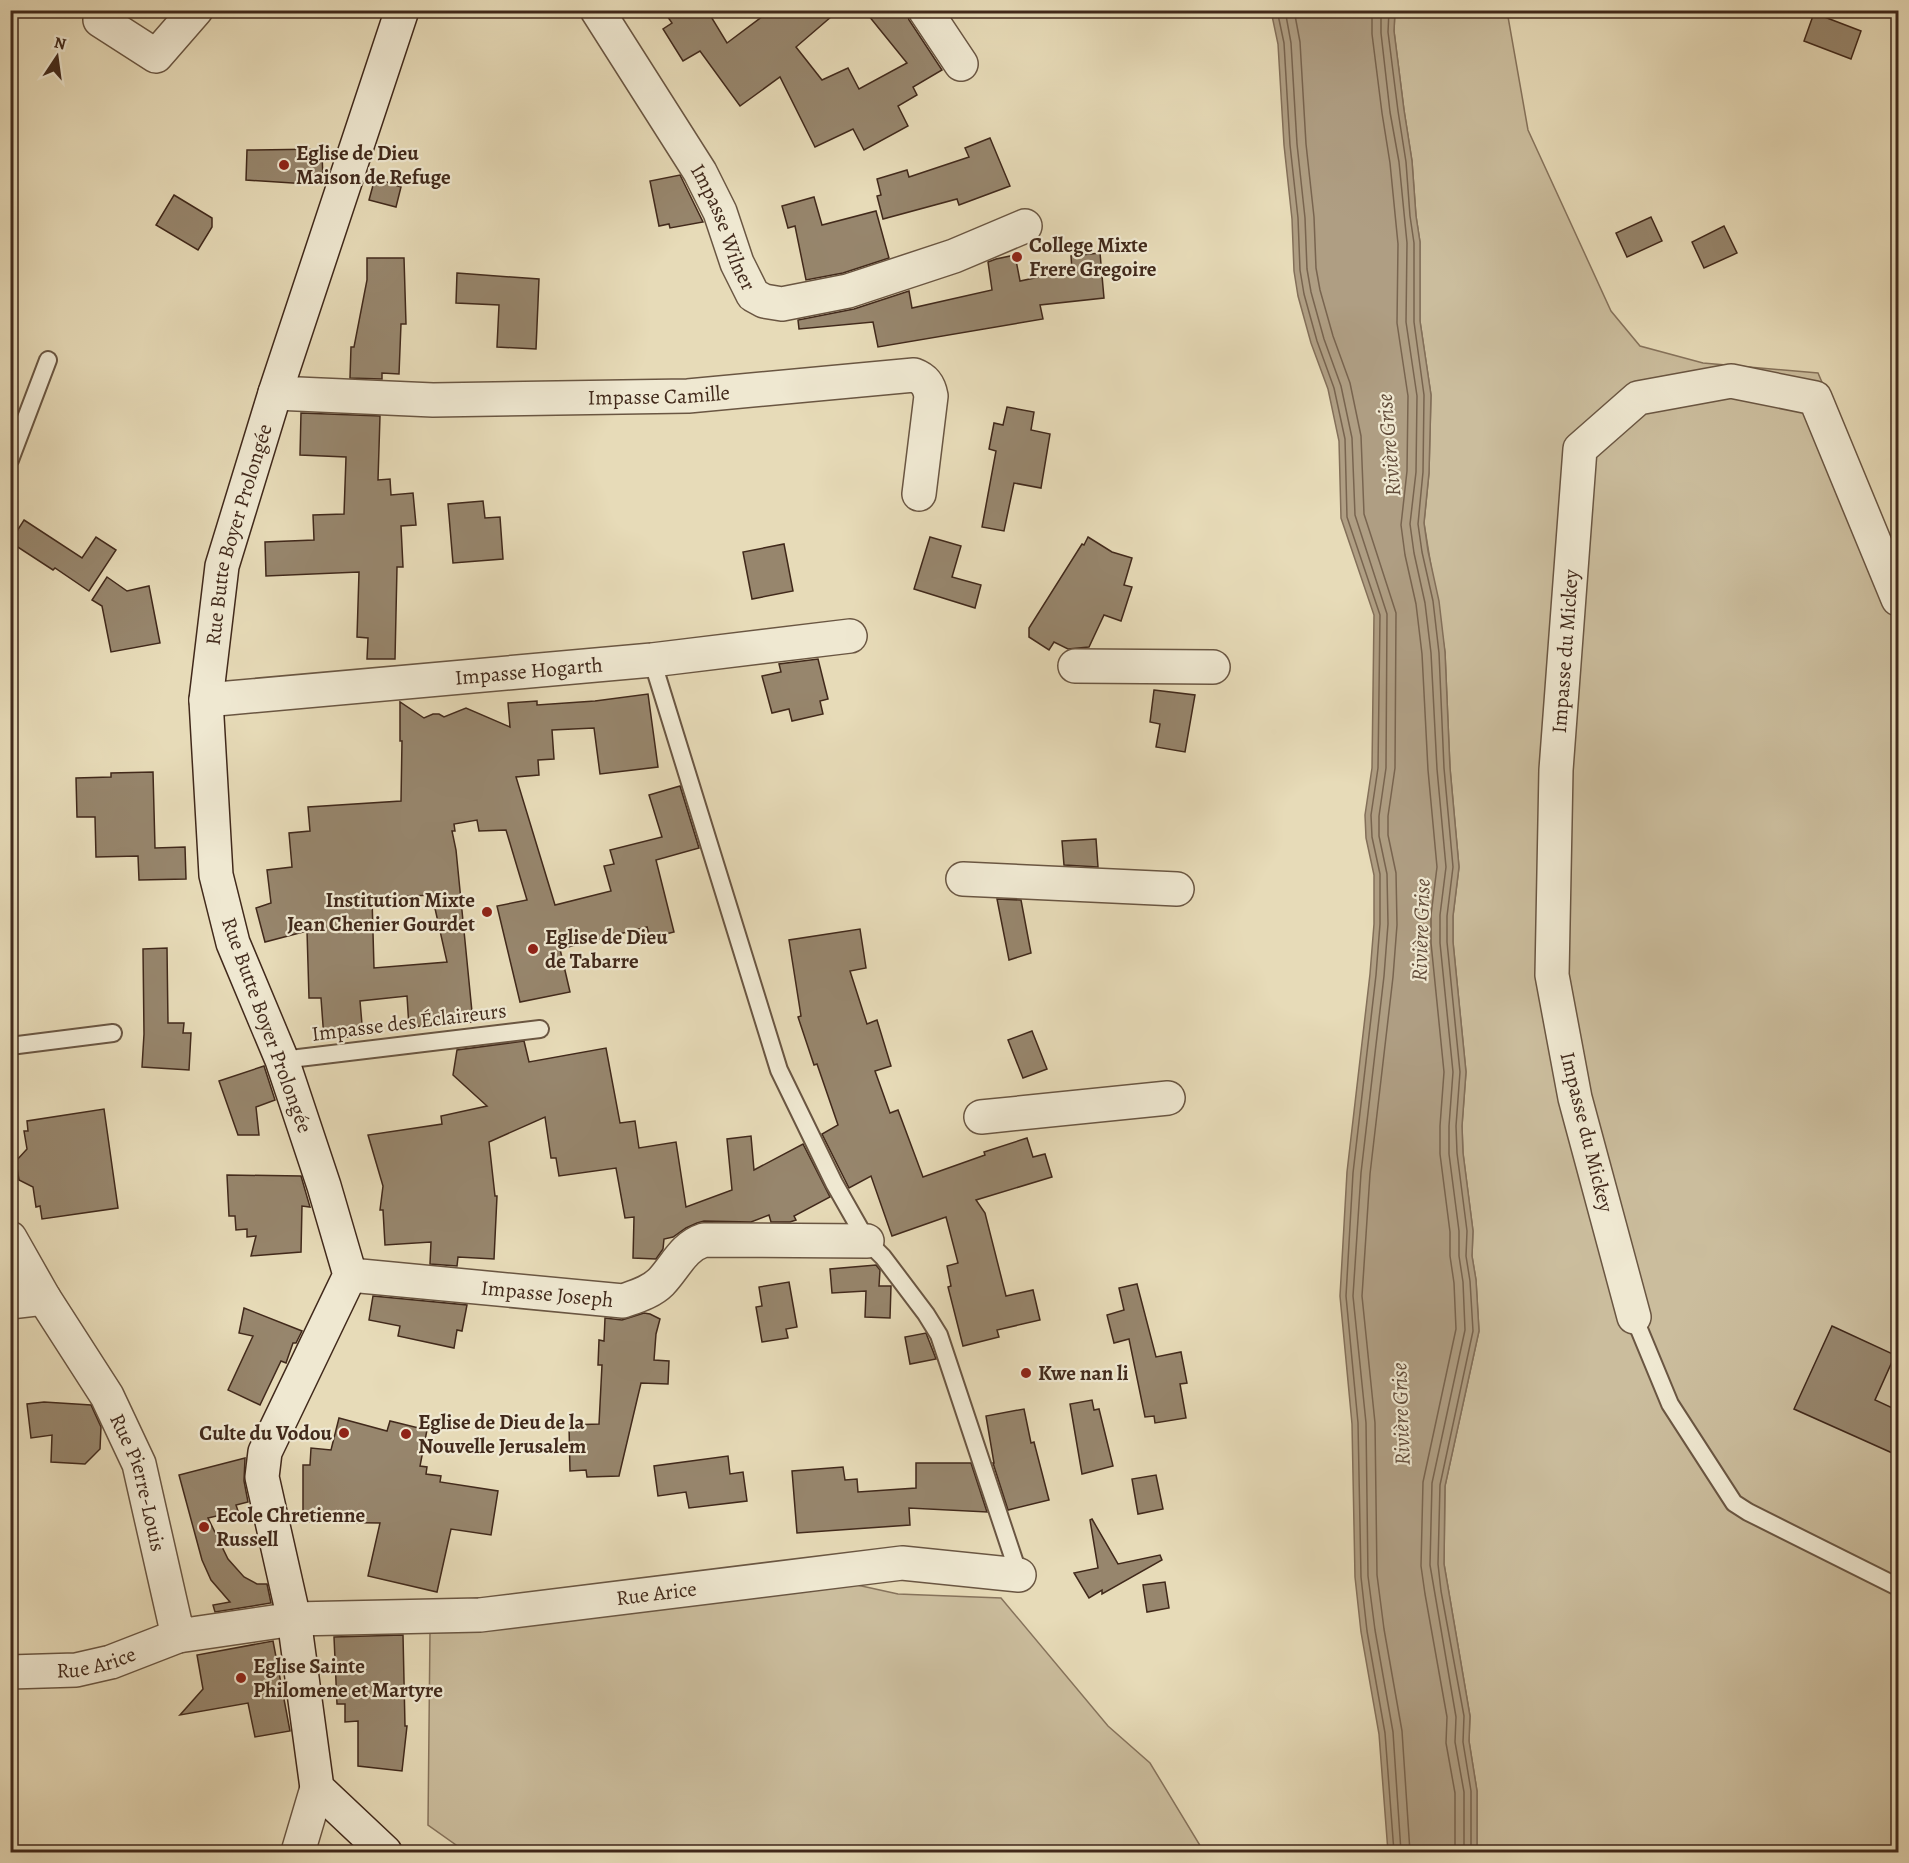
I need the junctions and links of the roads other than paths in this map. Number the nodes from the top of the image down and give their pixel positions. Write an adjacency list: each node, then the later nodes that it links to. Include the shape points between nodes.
1 (103, 10): 2 (street, via 100,20 156,56)
2 (196, 10)
3 (402, 10): 9 (street, Rue Butte Boyer Prolongée)
4 (597, 10): 7 (street, Impasse Wilner, via 700,172 720,212 736,264 753,295 764,301 782,304 848,291 954,256)
5 (925, 10): 6 (street)
6 (961, 64)
7 (1025, 226)
8 (48, 360): 10 (lane)
9 (274, 393): 11 (street, Impasse Camille, via 433,400 688,396 914,375 930,387 931,396); 17 (street, Rue Butte Boyer Prolongée, via 222,566)
10 (10, 460)
11 (919, 494)
12 (1899, 599): 31 (street, Impasse du Mickey, via 1815,398 1731,381 1638,398 1580,449 1556,770 1552,975 1575,1098)
13 (850, 636): 14 (street, Impasse Hogarth)
14 (652, 660): 17 (street, Impasse Hogarth); 27 (lane, via 779,1070)
15 (1075, 666): 16 (street)
16 (1213, 668)
17 (206, 700): 23 (street, Rue Butte Boyer Prolongée, via 216,875 233,943)
18 (963, 879): 19 (street)
19 (1177, 889)
20 (540, 1029): 23 (lane, Impasse des Éclaireurs)
21 (113, 1033): 22 (lane)
22 (10, 1046)
23 (282, 1060): 28 (street, Rue Butte Boyer Prolongée)
24 (1168, 1098): 25 (street)
25 (981, 1117)
26 (10, 1238): 29 (street, Rue Pierre-Louis)
27 (867, 1241): 28 (street, Impasse Joseph, via 704,1240 686,1250 660,1283 623,1301); 32 (lane, via 939,1335)
28 (350, 1275): 34 (street, via 262,1464)
29 (44, 1298): 30 (street); 35 (street, Rue Pierre-Louis, via 107,1396 139,1464)
30 (10, 1302)
31 (1634, 1317): 33 (lane, via 1670,1404 1734,1503)
32 (1019, 1575): 34 (street, Rue Arice, via 902,1563 480,1615)
33 (1899, 1587)
34 (294, 1619): 35 (street); 37 (street)
35 (178, 1636): 36 (street, Rue Arice, via 111,1662 76,1670)
36 (10, 1672)
37 (317, 1788): 38 (street); 39 (street)
38 (298, 1852)
39 (385, 1852)

